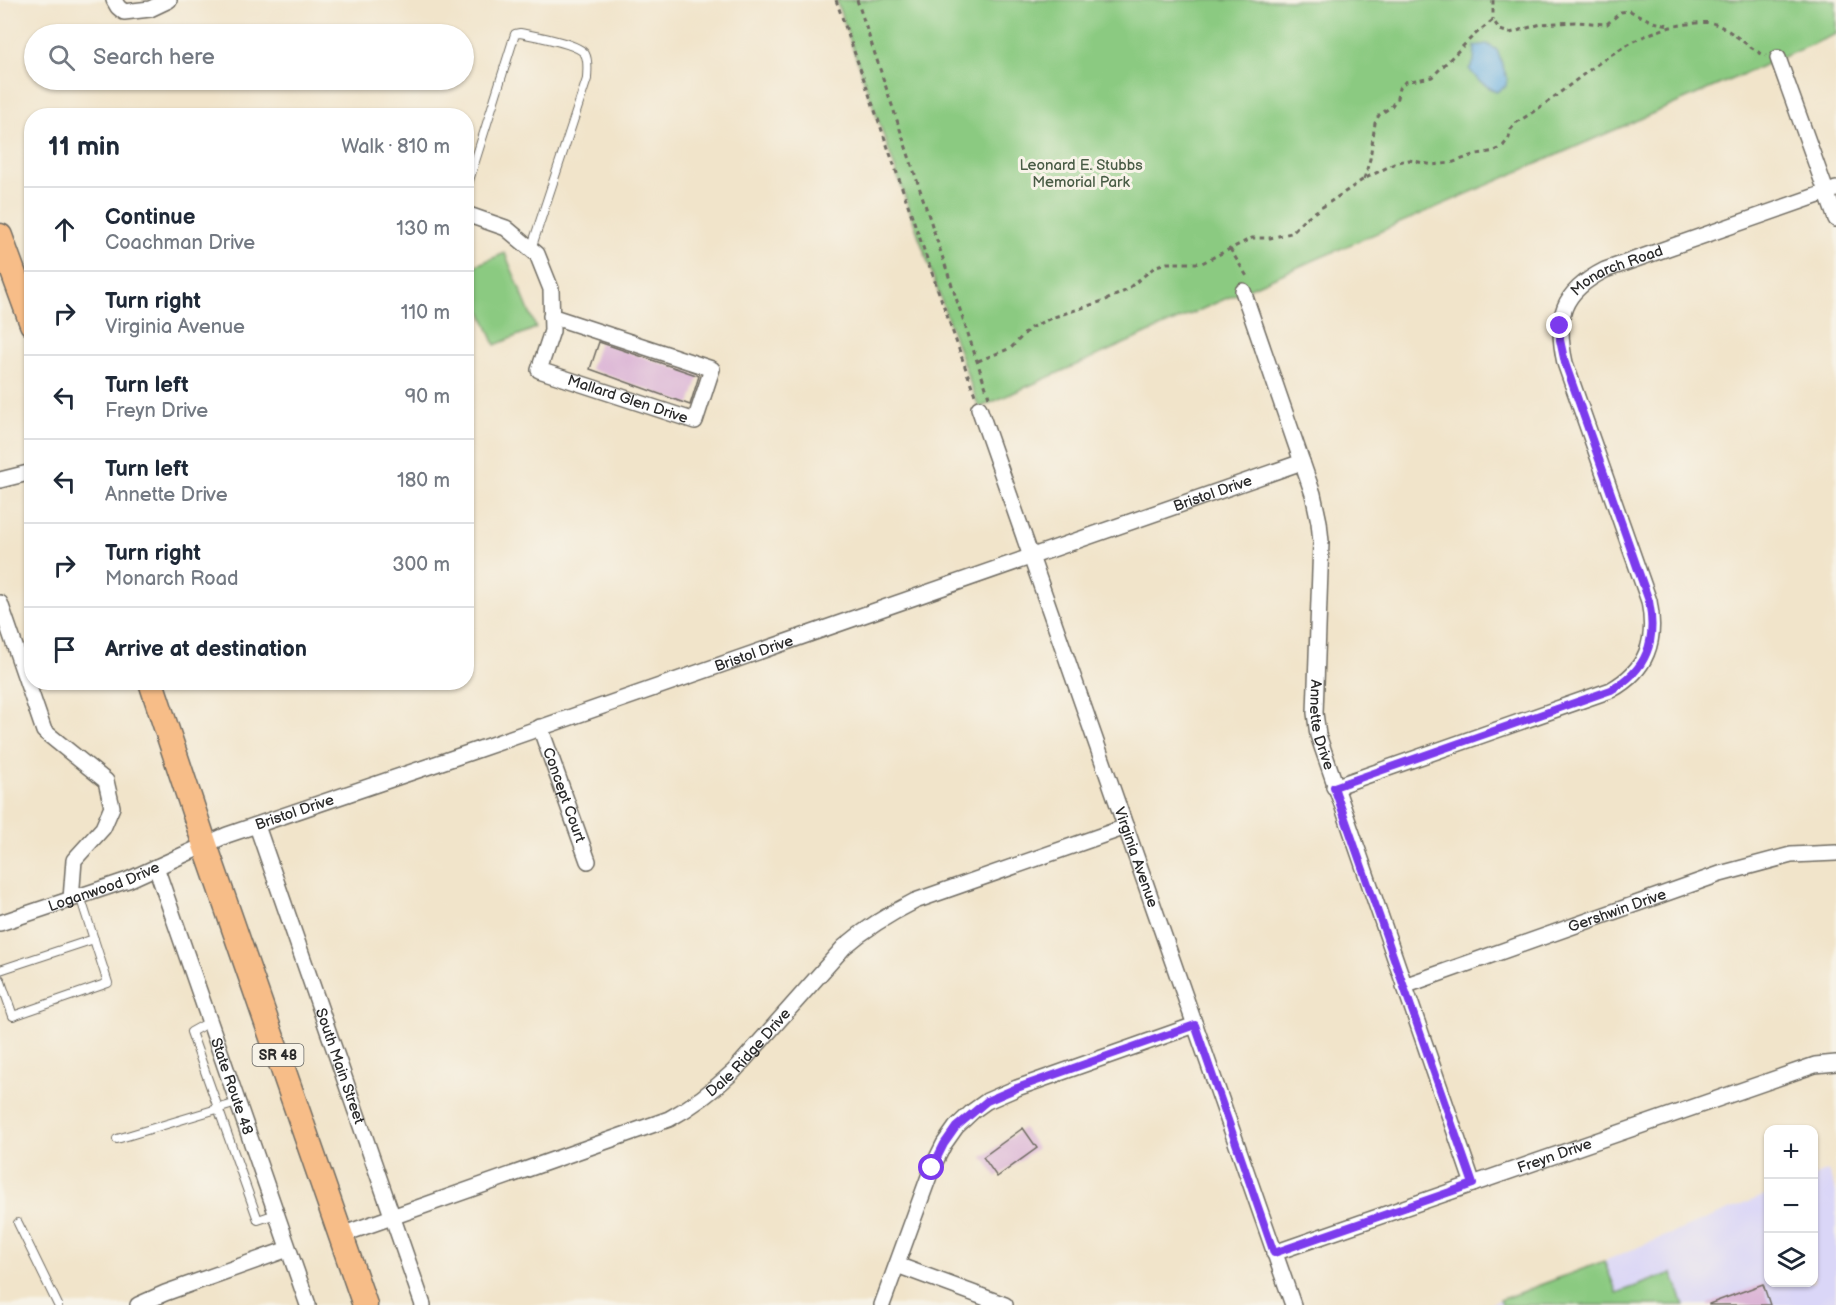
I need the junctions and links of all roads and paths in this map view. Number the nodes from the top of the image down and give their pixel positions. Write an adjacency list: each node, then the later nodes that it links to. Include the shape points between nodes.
1 (114, 0): 2 (street, via 124,12 150,9)
2 (169, 0)
3 (836, 0): 21 (path)
4 (856, 0): 20 (path)
5 (1493, 0): 6 (path)
6 (1493, 20): 7 (path, via 1500,30 1510,33 1541,24 1607,24 1621,12 1630,11); 10 (path, via 1432,77 1405,82 1399,88 1397,98 1375,123)
7 (1672, 26): 8 (path, via 1714,23 1750,48); 10 (path, via 1640,39 1594,66 1517,122 1503,146 1495,151 1451,163 1398,162)
8 (1778, 58): 11 (street)
9 (474, 165): 15 (lane, via 515,34 563,43 582,51 588,60 587,79)
10 (1364, 179): 16 (path, via 1306,218 1291,233 1252,238)
11 (1831, 190): 13 (street); 31 (street, Monarch Road, via 1605,270 1578,287 1563,313 1560,340 1565,363 1653,620 1646,656 1635,673 1611,690)
12 (474, 217): 15 (street, Mallard Glen Drive, via 506,228)
13 (1836, 219)
14 (0, 236): 18 (main road)
15 (531, 249): 19 (street, Mallard Glen Drive, via 537,254 551,289)
16 (1230, 249): 17 (path, via 1250,286); 20 (path, via 1202,263 1156,266 1125,291 1030,328 1011,348)
17 (1243, 291): 22 (street, Annette Drive)
18 (24, 302)
19 (552, 316): 19 (street, Mallard Glen Drive, via 552,332 539,370 695,422 712,369)
20 (978, 361): 21 (path)
21 (985, 404): 25 (street, Virginia Avenue)
22 (1302, 462): 25 (street, Bristol Drive); 31 (street, Annette Drive, via 1320,522 1315,713)
23 (24, 474): 24 (street)
24 (0, 480)
25 (1030, 556): 30 (street, Bristol Drive); 33 (street, Virginia Avenue)
26 (0, 603): 27 (street)
27 (24, 673)
28 (30, 690): 38 (street, via 44,731 106,781 112,807 103,828 74,860)
29 (155, 690): 34 (main road, SR 48)
30 (540, 727): 32 (street, Bristol Drive); 36 (street, Concept Court)
31 (1334, 787): 43 (street, Annette Drive)
32 (256, 826): 34 (street, Bristol Drive); 52 (street, South Main Street)
33 (1126, 826): 45 (street, Virginia Avenue); 52 (street, Dale Ridge Drive, via 888,914 844,947 714,1090 669,1119)
34 (205, 845): 37 (street, Loganwood Drive); 54 (main road, SR 48)
35 (1836, 853): 43 (street, Gershwin Drive, via 1791,855 1731,871)
36 (588, 861)
37 (156, 867): 38 (street, Loganwood Drive); 44 (street, State Route 48)
38 (76, 897): 39 (street, Loganwood Drive); 40 (lane)
39 (0, 923)
40 (94, 939): 41 (lane); 42 (lane, via 108,984 13,1016)
41 (0, 970)
42 (0, 979)
43 (1404, 986): 50 (street, Annette Drive)
44 (209, 1022): 47 (street, State Route 48); 48 (lane, via 191,1032)
45 (1195, 1025): 56 (street, Virginia Avenue); 57 (street, via 1017,1088 973,1111 956,1127 932,1168)
46 (1836, 1063): 50 (street, Freyn Drive, via 1815,1065)
47 (237, 1103): 48 (lane); 51 (street, State Route 48)
48 (218, 1108): 49 (lane); 51 (lane, via 258,1221)
49 (117, 1139)
50 (1473, 1184): 56 (street, Freyn Drive)
51 (276, 1214): 55 (street, State Route 48)
52 (393, 1217): 54 (street, Dale Ridge Drive); 62 (street, South Main Street)
53 (18, 1223): 58 (lane)
54 (341, 1235): 61 (main road, SR 48)
55 (288, 1249): 59 (street); 60 (street, State Route 48)
56 (1274, 1253): 65 (street, Virginia Avenue)
57 (897, 1265): 63 (street); 64 (street)
58 (58, 1305)
59 (138, 1305)
60 (308, 1305)
61 (365, 1305)
62 (423, 1305)
63 (882, 1305)
64 (1005, 1305)
65 (1293, 1305)

